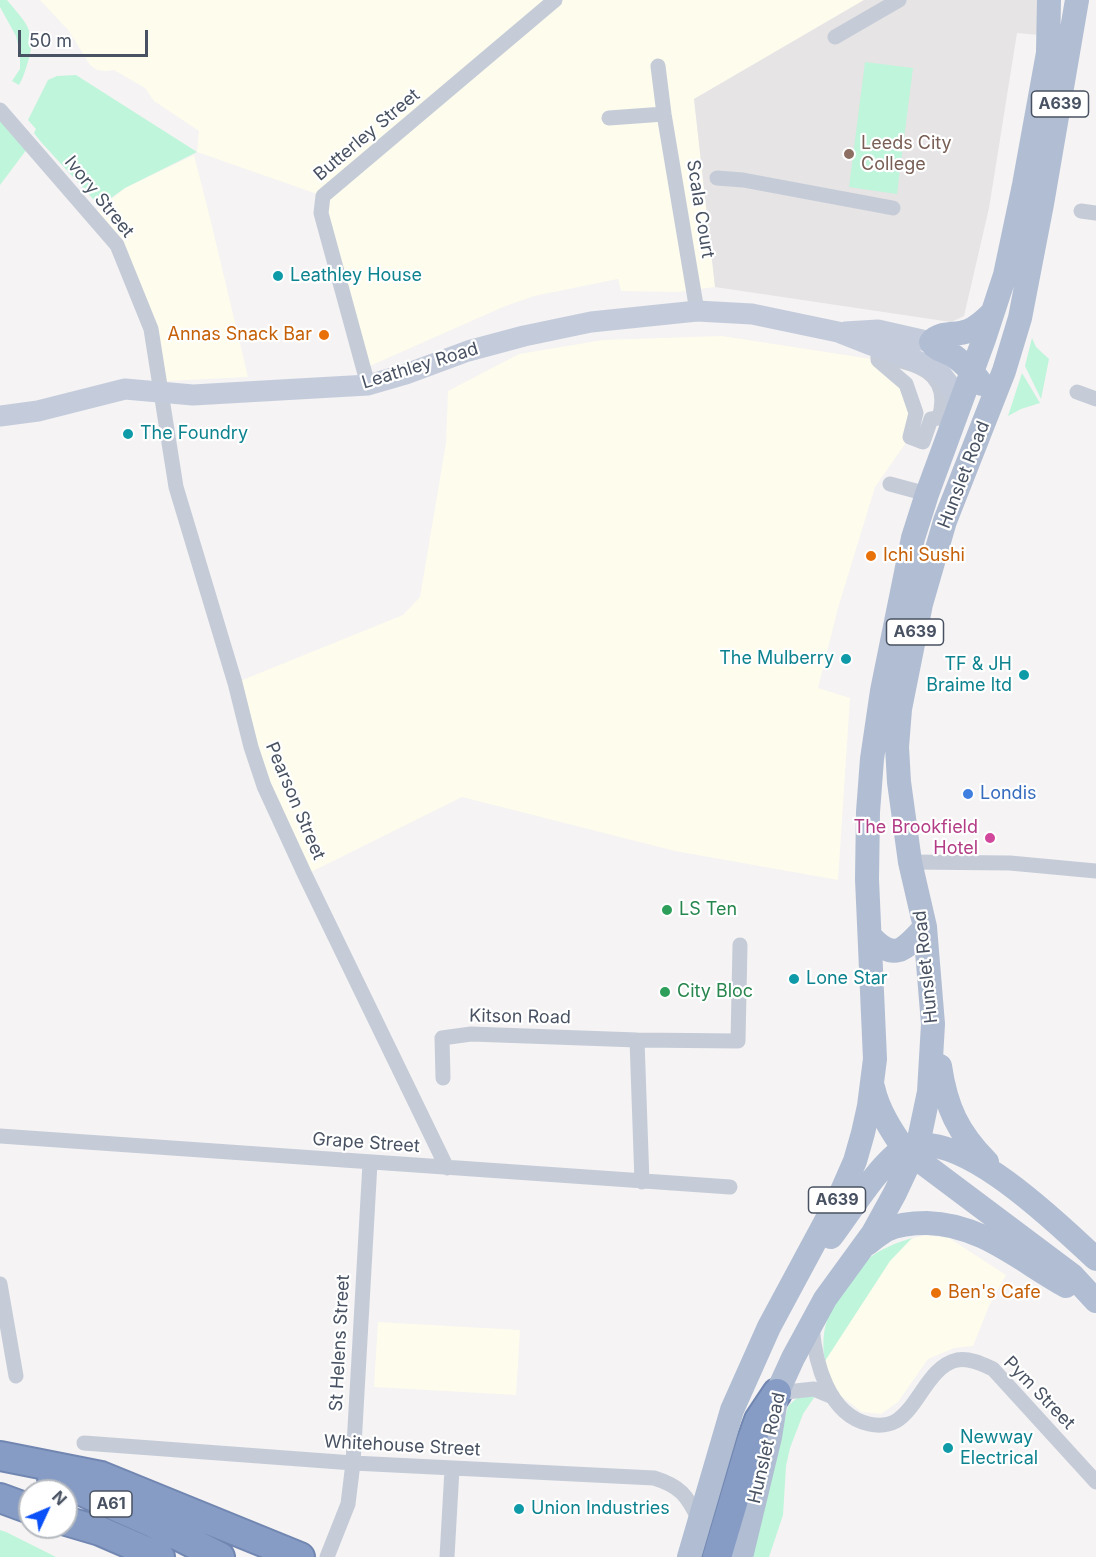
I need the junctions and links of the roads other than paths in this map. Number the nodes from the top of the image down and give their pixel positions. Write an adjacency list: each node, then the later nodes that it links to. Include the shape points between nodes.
1 (555, 0): 17 (street, Butterley Street, via 323,196 321,213)
2 (899, 0): 5 (street)
3 (1078, 1): 21 (main road, Hunslet Road / A639, via 1024,300 1013,346)
4 (1048, 6): 13 (main road, Hunslet Road / A639, via 1048,53 1035,127 1009,255)
5 (835, 37)
6 (658, 66): 8 (street, Scala Court)
7 (0, 110): 18 (street, Ivory Street, via 117,245 152,329)
8 (664, 114): 9 (street); 12 (street, Scala Court)
9 (609, 118)
10 (717, 178): 11 (street, via 773,179)
11 (893, 208)
12 (697, 311): 14 (street, Leathley Road, via 752,314); 17 (street, Leathley Road, via 591,322 524,336)
13 (992, 313): 15 (main road, via 978,326 937,335); 16 (main road, Hunslet Road / A639)
14 (838, 332): 15 (street, Leathley Road, via 878,330); 22 (street, Leathley Road, via 927,364 947,381)
15 (930, 342): 16 (main road)
16 (973, 371): 21 (main road); 22 (main road, Hunslet Road / A639)
17 (368, 385): 18 (street, Leathley Road, via 193,396)
18 (161, 391): 24 (street, Leathley Road, via 125,389 38,411); 39 (street, Pearson Street, via 176,487 264,786)
19 (1077, 392): 20 (street)
20 (1096, 399)
21 (992, 402): 27 (main road, Hunslet Road / A639, via 945,521 921,604 900,709 899,782)
22 (959, 406): 26 (main road, Hunslet Road / A639)
23 (916, 413): 23 (street, via 910,437 923,442 931,419 939,418 943,407 937,380 917,366 878,356 906,384)
24 (0, 416)
25 (890, 484): 26 (street)
26 (927, 494): 30 (main road, Hunslet Road / A639, via 908,556 872,759 867,879)
27 (910, 862): 28 (street, via 1010,863); 29 (main road, Hunslet Road / A639)
28 (1096, 871)
29 (926, 927): 30 (main road, via 902,951 890,952); 32 (main road, Hunslet Road / A639)
30 (870, 936): 35 (main road, Hunslet Road / A639)
31 (740, 945): 33 (street, Kitson Road, via 738,1041)
32 (933, 1024): 37 (main road, Hunslet Road / A639, via 929,1092); 40 (main road, via 944,1093 951,1112 975,1149)
33 (637, 1040): 34 (street, Kitson Road, via 471,1034 442,1038); 41 (street)
34 (443, 1078)
35 (872, 1082): 37 (main road, via 889,1126); 47 (main road, Hunslet Road / A639, via 855,1161)
36 (0, 1136): 38 (street, Grape Street)
37 (912, 1150): 40 (main road, via 940,1147 968,1157); 43 (main road, Hunslet Road / A639, via 895,1192); 46 (main road, via 1072,1275); 47 (main road, via 888,1162 880,1171)
38 (370, 1162): 39 (street, Grape Street); 54 (street, St Helens Street)
39 (447, 1168): 41 (street, Grape Street)
40 (1003, 1179): 44 (main road)
41 (642, 1182): 42 (street, Grape Street)
42 (730, 1187)
43 (865, 1245): 46 (main road, via 887,1230 912,1223 955,1225 994,1241); 48 (main road, Hunslet Road / A639)
44 (1096, 1259)
45 (0, 1284): 49 (street)
46 (1096, 1302)
47 (779, 1310): 59 (main road, Hunslet Road / A639, via 732,1410)
48 (812, 1320): 50 (main road, Hunslet Road / A639); 51 (street, Pym Street, via 817,1356)
49 (16, 1376)
50 (777, 1393): 51 (street, via 814,1389); 69 (highway, via 759,1420); 70 (main road, Hunslet Road / A639)
51 (833, 1397): 56 (street, Pym Street, via 860,1422 889,1424 910,1408 940,1370 957,1360 976,1362 993,1369)
52 (84, 1443): 54 (street, Whitehouse Street)
53 (0, 1456): 64 (highway, A61); 65 (highway, via 101,1476)
54 (353, 1463): 55 (street, Whitehouse Street); 66 (street, St Helens Street, via 348,1504)
55 (452, 1468): 59 (street, Whitehouse Street, via 654,1478 684,1493); 67 (street)
56 (1096, 1482)
57 (0, 1498): 58 (highway)
58 (18, 1505)
59 (699, 1520): 68 (main road, Hunslet Road / A639)
60 (78, 1524): 63 (highway, A61)
61 (78, 1527): 62 (highway)
62 (126, 1557)
63 (160, 1557)
64 (220, 1557)
65 (300, 1557)
66 (327, 1557)
67 (447, 1557)
68 (689, 1557)
69 (717, 1557)
70 (741, 1557)

